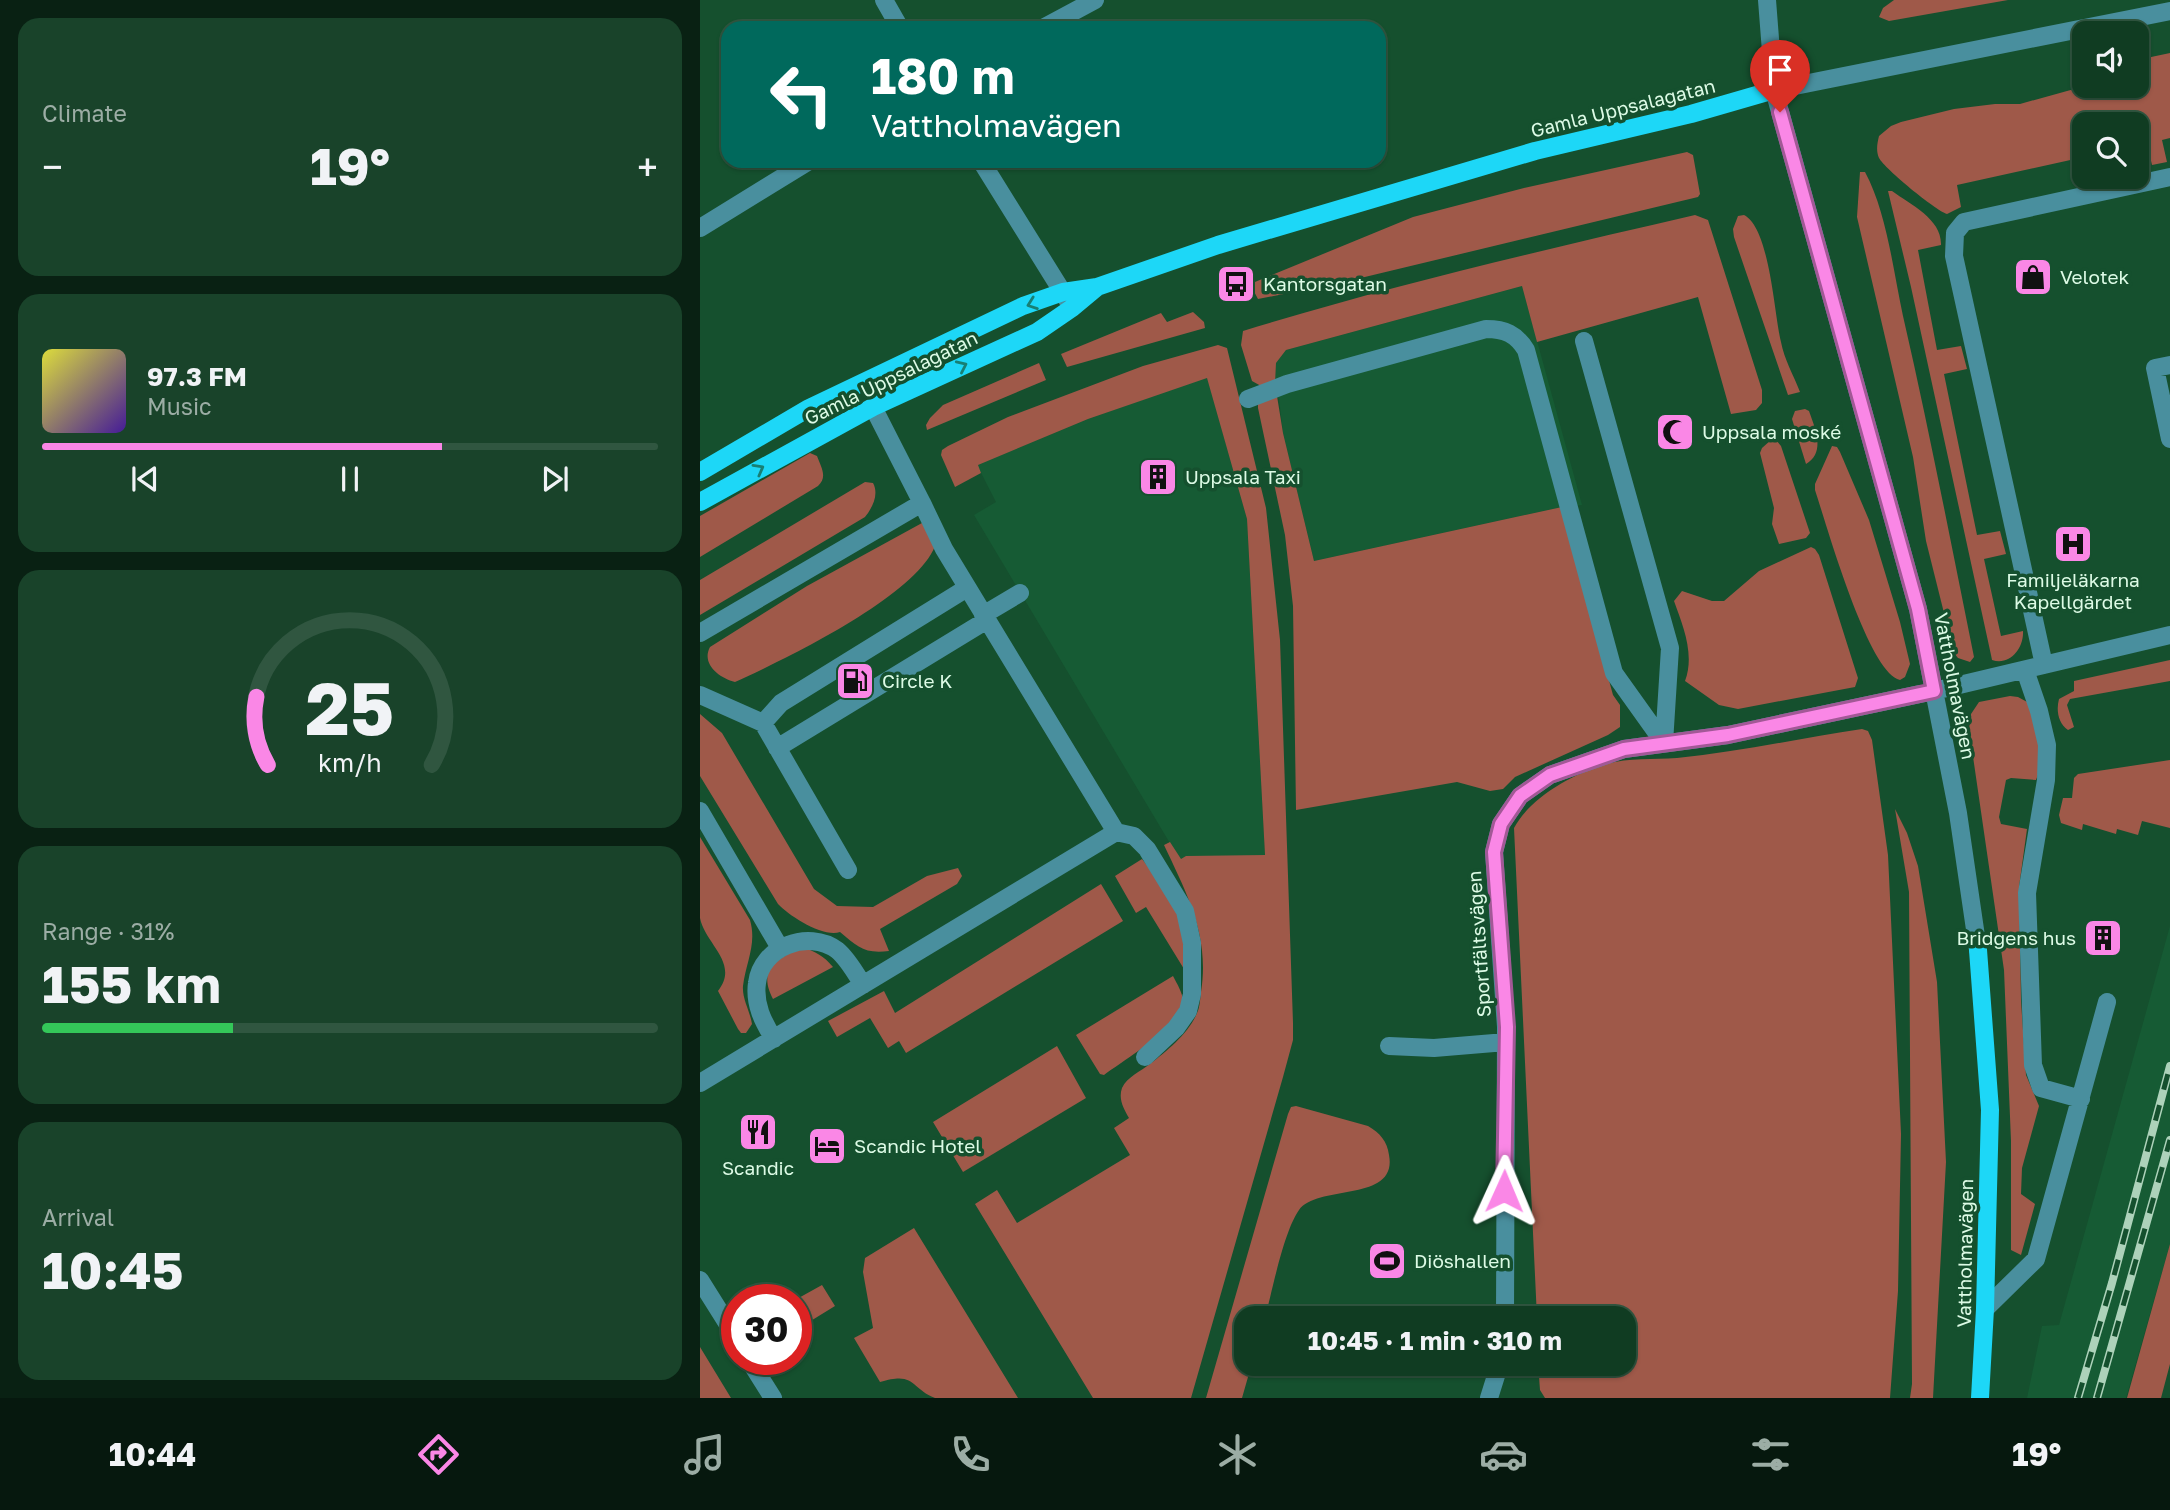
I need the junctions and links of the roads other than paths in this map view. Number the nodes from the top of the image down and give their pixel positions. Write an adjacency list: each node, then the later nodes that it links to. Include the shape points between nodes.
1 (884, 0): 5 (street)
2 (1095, 0): 6 (street)
3 (1767, 0): 7 (street, Vattholmavägen)
4 (2170, 11): 7 (street, Gamla Uppsalagatan)
5 (897, 21)
6 (1056, 21)
7 (1774, 90): 12 (main road, Gamla Uppsalagatan, via 1535,151 1218,245); 28 (street, Vattholmavägen, via 1918,609)
8 (799, 168): 11 (street)
9 (985, 168): 12 (street)
10 (2170, 177): 26 (street, via 1964,222 1955,233 1954,256)
11 (700, 228)
12 (1068, 300): 16 (main road, Gamla Uppsalagatan, one-way to 12, via 1037,331); 18 (main road, Gamla Uppsalagatan, one-way to 18, via 1023,306 809,408)
13 (1584, 341): 31 (street, via 1670,648)
14 (2170, 365): 17 (street, via 2155,368)
15 (1248, 399): 31 (street, via 1486,329 1515,336 1526,350 1614,673)
16 (873, 407): 19 (main road, Gamla Uppsalagatan, one-way to 16); 20 (street)
17 (2170, 439)
18 (700, 472)
19 (700, 502)
20 (922, 503): 21 (street); 24 (street)
21 (967, 588): 23 (street); 30 (street, via 781,703)
22 (1020, 593): 23 (street)
23 (985, 617): 32 (street); 34 (street)
24 (700, 633)
25 (2170, 635): 26 (street, Sportfältsvägen)
26 (2044, 665): 27 (street, Sportfältsvägen)
27 (2025, 670): 28 (street, Sportfältsvägen); 45 (street, via 2047,745 2046,780 2027,893 2033,1065 2041,1088)
28 (1934, 691): 31 (street, Sportfältsvägen, via 1728,735); 37 (street, Vattholmavägen)
29 (700, 695): 30 (street)
30 (763, 723): 32 (street)
31 (1664, 743): 41 (street, Sportfältsvägen, via 1624,749 1550,775 1520,796 1505,817 1494,852)
32 (777, 748): 35 (street)
33 (700, 811): 36 (street)
34 (1116, 832): 38 (street); 43 (street, via 1134,836 1147,849 1185,911 1192,943 1188,1011)
35 (848, 870)
36 (780, 948): 38 (street, via 819,941 837,951); 40 (street, via 765,961 757,982 758,1009)
37 (1978, 950): 48 (main road, Vattholmavägen, via 1990,1110)
38 (863, 985): 40 (street)
39 (2107, 1002): 45 (street)
40 (774, 1039): 44 (street)
41 (1506, 1042): 42 (street, via 1434,1048); 47 (street, Sportfältsvägen)
42 (1389, 1046)
43 (1145, 1057)
44 (700, 1083)
45 (2081, 1099): 48 (street, via 2036,1259)
46 (700, 1280): 49 (street)
47 (1505, 1306)
48 (1985, 1310): 54 (main road, Vattholmavägen)
49 (721, 1313)
50 (758, 1375): 52 (street)
51 (1496, 1376): 53 (street)
52 (773, 1398)
53 (1489, 1398)
54 (1980, 1398)

